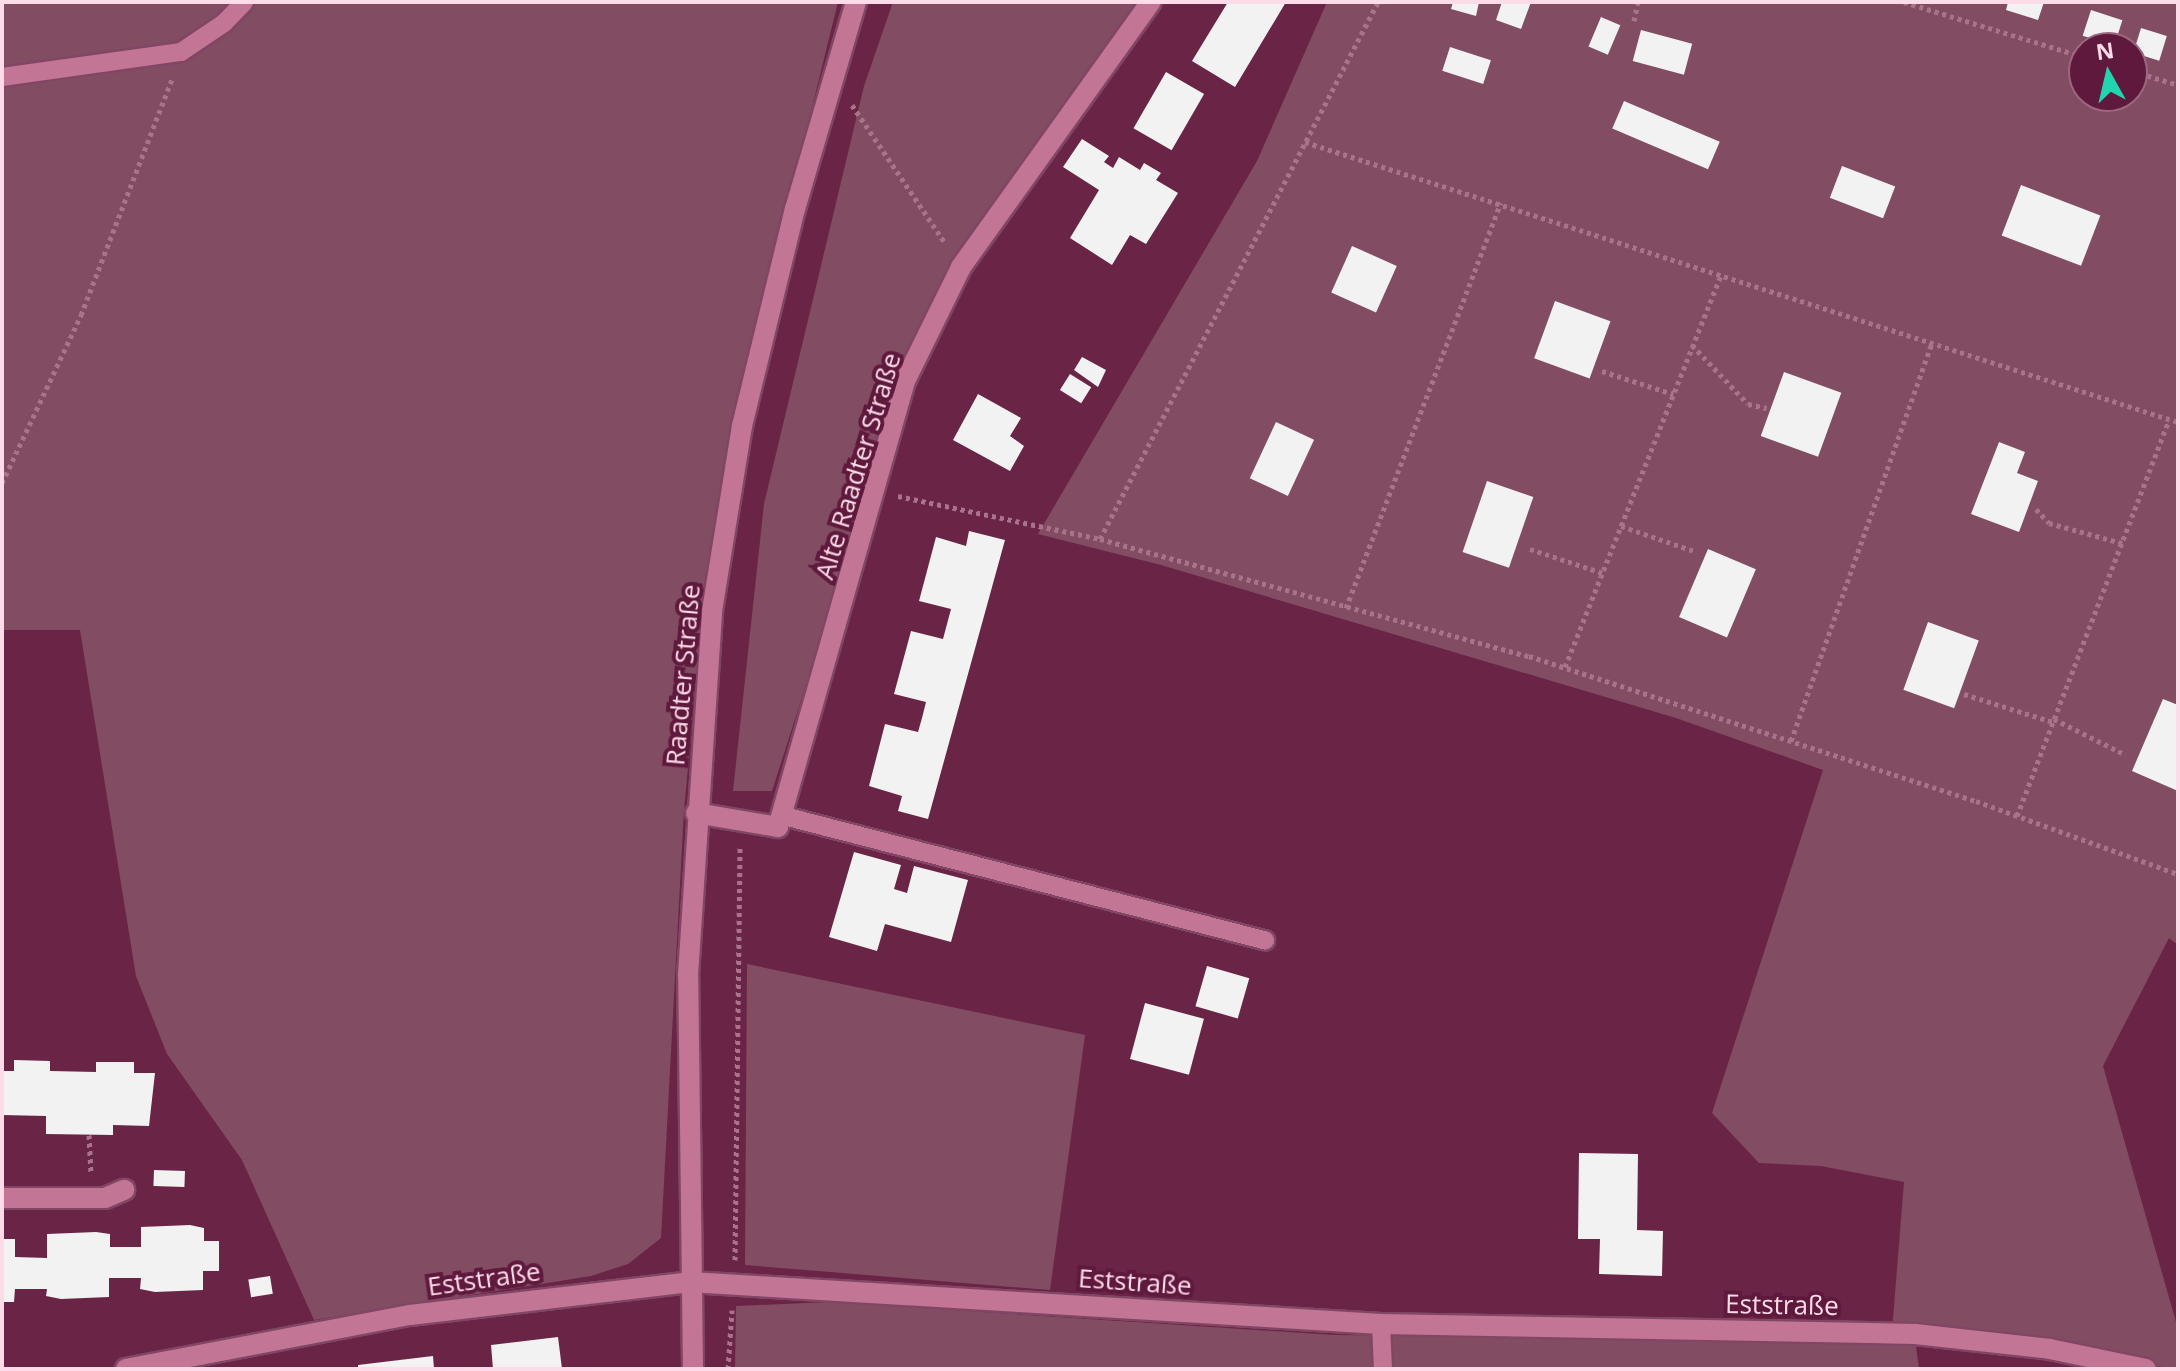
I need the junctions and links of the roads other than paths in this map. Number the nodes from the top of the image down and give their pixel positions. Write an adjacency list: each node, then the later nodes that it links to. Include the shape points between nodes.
1 (244, 2): 4 (lane, via 224,23 181,52)
2 (856, 2): 5 (street, Raadter Straße, via 832,75 742,426 712,611)
3 (1151, 2): 6 (street, Alte Raadter Straße, via 961,267 906,379)
4 (2, 77)
5 (696, 813): 6 (street, via 778,827); 10 (street, Raadter Straße, via 688,975)
6 (784, 816): 7 (lane)
7 (1265, 940)
8 (124, 1190): 9 (street, via 91,1199)
9 (2, 1198)
10 (690, 1282): 11 (street, Eststraße); 12 (street, Eststraße, via 410,1315); 13 (street, Raadter Straße)
11 (1381, 1324): 14 (lane); 15 (street, Eststraße, via 1915,1334 2050,1349)
12 (126, 1369)
13 (693, 1369)
14 (1383, 1369)
15 (2146, 1369)

